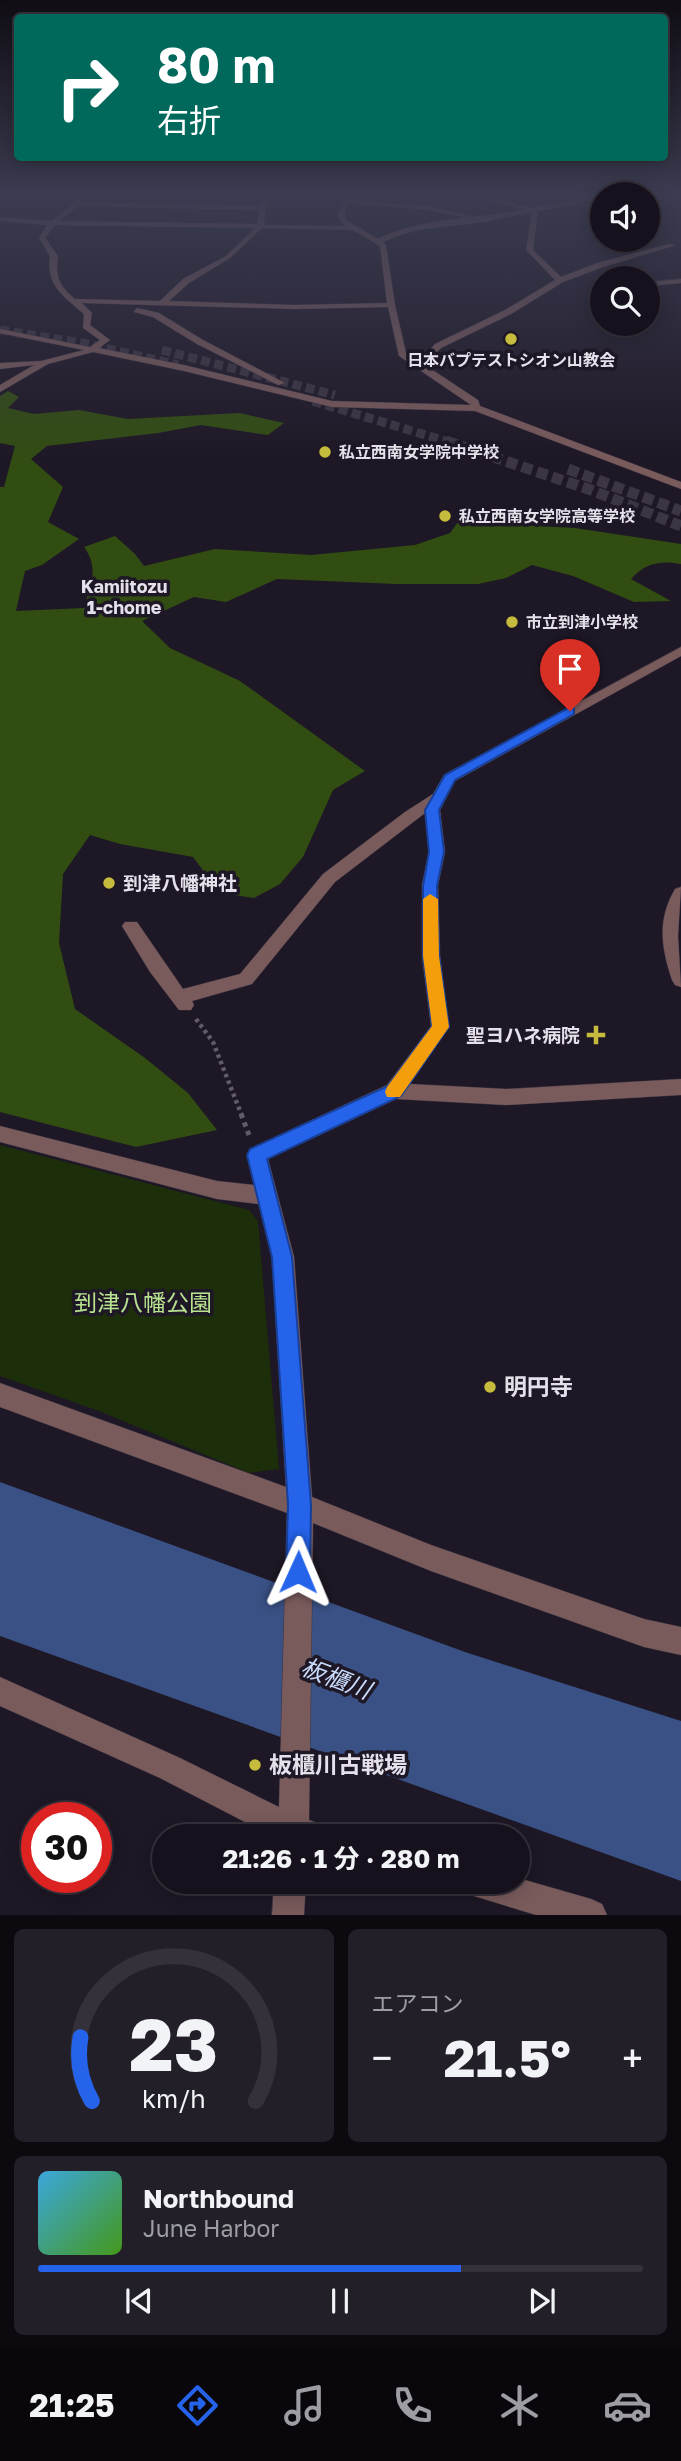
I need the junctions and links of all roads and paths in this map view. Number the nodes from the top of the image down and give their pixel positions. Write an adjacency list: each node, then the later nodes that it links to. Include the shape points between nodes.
1 (55, 284): 5 (street)
2 (182, 284): 7 (street)
3 (388, 284): 8 (street)
4 (553, 284): 12 (street, via 438,346)
5 (76, 301): 6 (street); 10 (street, via 89,313 86,326 106,340)
6 (104, 302): 7 (street); 14 (street, via 156,315 282,382)
7 (161, 304): 8 (street)
8 (391, 305): 12 (street, via 402,354)
9 (0, 331): 10 (street)
10 (96, 348): 11 (street); 14 (street)
11 (45, 362): 13 (street); 15 (street)
12 (421, 365): 16 (street, via 475,402)
13 (0, 366)
14 (271, 387): 16 (street, via 332,404)
15 (0, 389)
16 (476, 408): 18 (street)
17 (681, 474): 18 (street)
18 (666, 480): 19 (street)
19 (681, 486)
20 (681, 651): 21 (street, via 449,778)
21 (439, 797): 26 (street, via 329,878 246,979); 28 (street, via 432,810 436,852 430,886 431,956 440,1027)
22 (681, 893): 24 (street, via 669,920)
23 (131, 926): 26 (street)
24 (675, 951): 25 (street)
25 (681, 981)
26 (183, 1002): 30 (path, via 213,1042)
27 (681, 1087): 28 (street, via 506,1097)
28 (394, 1091): 30 (street)
29 (0, 1134): 31 (street, via 217,1190)
30 (257, 1155): 31 (street)
31 (269, 1196): 33 (street, via 282,1257)
32 (0, 1395): 33 (street)
33 (300, 1505): 34 (street, via 431,1558 644,1633); 37 (street, via 294,1779)
34 (681, 1641)
35 (0, 1691): 36 (street, via 170,1768)
36 (279, 1824)
37 (298, 1824)
38 (289, 1894): 40 (street)
39 (518, 1894): 41 (street)
40 (288, 1915)
41 (591, 1915)

